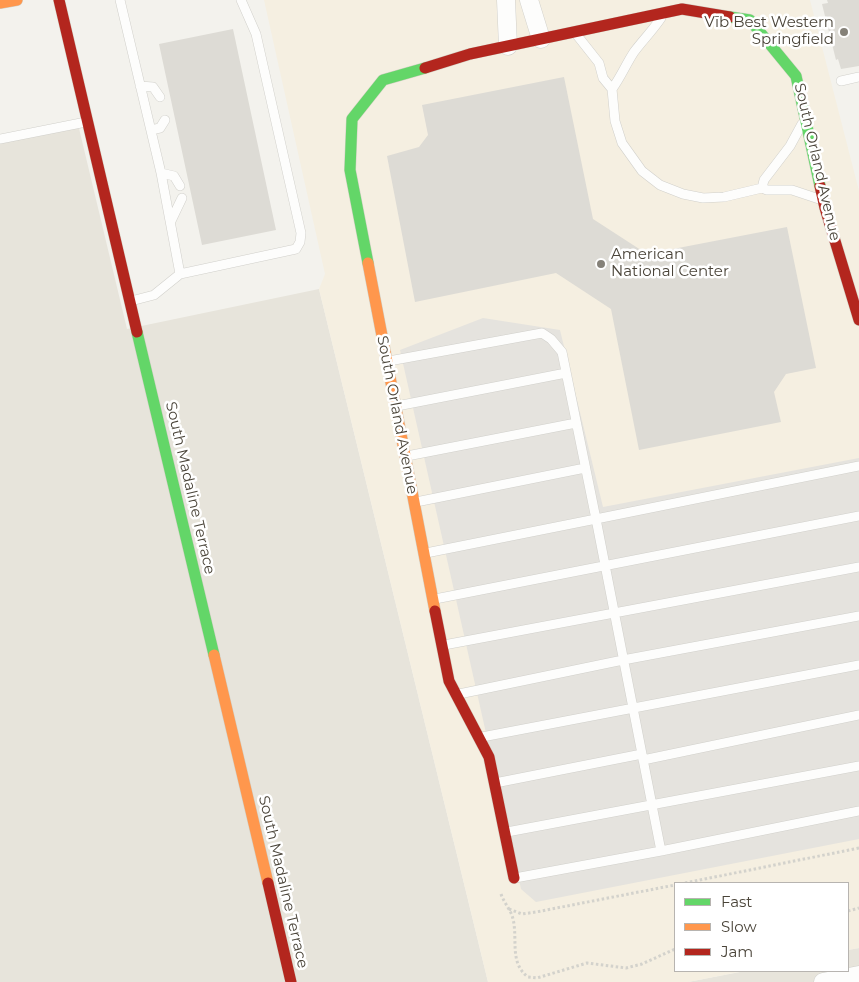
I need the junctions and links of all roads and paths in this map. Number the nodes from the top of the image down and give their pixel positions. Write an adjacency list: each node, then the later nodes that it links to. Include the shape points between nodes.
1 (17, 0): 7 (street)
2 (59, 0): 19 (street, South Madaline Terrace)
3 (120, 0): 14 (lane)
4 (241, 0): 28 (lane, via 256,34 301,233 300,242 296,249)
5 (506, 0): 11 (street)
6 (529, 0): 10 (street)
7 (0, 3)
8 (665, 13): 9 (street, South Orland Avenue); 15 (lane, via 636,50); 17 (street, South Orland Avenue, via 682,9 750,20 796,76)
9 (574, 32): 10 (street, South Orland Avenue); 15 (lane, via 599,62 603,78)
10 (541, 39): 11 (street, South Orland Avenue)
11 (508, 46): 31 (street, South Orland Avenue, via 383,80 352,119 350,170)
12 (859, 77): 13 (lane)
13 (841, 81)
14 (140, 86): 16 (lane, via 152,87); 20 (lane)
15 (612, 89): 24 (lane, via 615,122 622,143 642,171 660,185 703,198 724,197)
16 (160, 97)
17 (805, 118): 24 (lane); 26 (street, South Orland Avenue)
18 (165, 120): 20 (lane, via 160,128)
19 (88, 121): 21 (lane); 29 (street, South Madaline Terrace)
20 (151, 130): 22 (lane)
21 (0, 139)
22 (161, 174): 23 (lane, via 174,176); 27 (lane)
23 (180, 186)
24 (762, 188): 26 (lane, via 792,190)
25 (182, 198): 27 (lane)
26 (823, 200): 30 (street, South Orland Avenue)
27 (171, 221): 28 (lane)
28 (180, 274): 29 (lane, via 154,294)
29 (130, 302): 67 (street, South Madaline Terrace)
30 (859, 320)
31 (386, 362): 32 (lane, via 542,333 551,338 562,352); 33 (street, South Orland Avenue)
32 (566, 372): 33 (lane); 34 (lane)
33 (395, 406): 35 (street, South Orland Avenue)
34 (576, 423): 35 (lane); 37 (lane)
35 (404, 457): 38 (street, South Orland Avenue)
36 (859, 466): 40 (lane)
37 (585, 468): 38 (lane); 40 (lane)
38 (413, 503): 41 (street, South Orland Avenue)
39 (859, 516): 42 (lane)
40 (596, 519): 41 (lane); 42 (lane)
41 (423, 553): 44 (street, South Orland Avenue)
42 (605, 566): 44 (lane); 45 (lane)
43 (859, 567): 45 (lane)
44 (432, 599): 47 (street, South Orland Avenue)
45 (614, 614): 47 (lane); 48 (lane)
46 (859, 616): 48 (lane)
47 (442, 646): 50 (street, South Orland Avenue, via 449,681)
48 (624, 660): 50 (lane); 51 (lane)
49 (859, 665): 51 (lane)
50 (456, 694): 53 (street, South Orland Avenue)
51 (633, 708): 53 (lane); 54 (lane)
52 (859, 715): 54 (lane)
53 (479, 737): 56 (street, South Orland Avenue, via 489,757)
54 (642, 757): 56 (lane); 57 (lane)
55 (859, 766): 57 (lane)
56 (495, 784): 59 (street, South Orland Avenue)
57 (652, 805): 59 (lane); 61 (lane)
58 (859, 811): 61 (lane)
59 (504, 832): 62 (street, South Orland Avenue)
60 (859, 848): 63 (path)
61 (661, 850): 62 (lane)
62 (514, 878)
63 (690, 882)
64 (674, 885): 65 (path, via 536,912 522,914 508,909 513,918 518,966 528,978 587,963 626,968)
65 (674, 949)
66 (859, 975): 68 (street)
67 (291, 982)
68 (823, 982)

